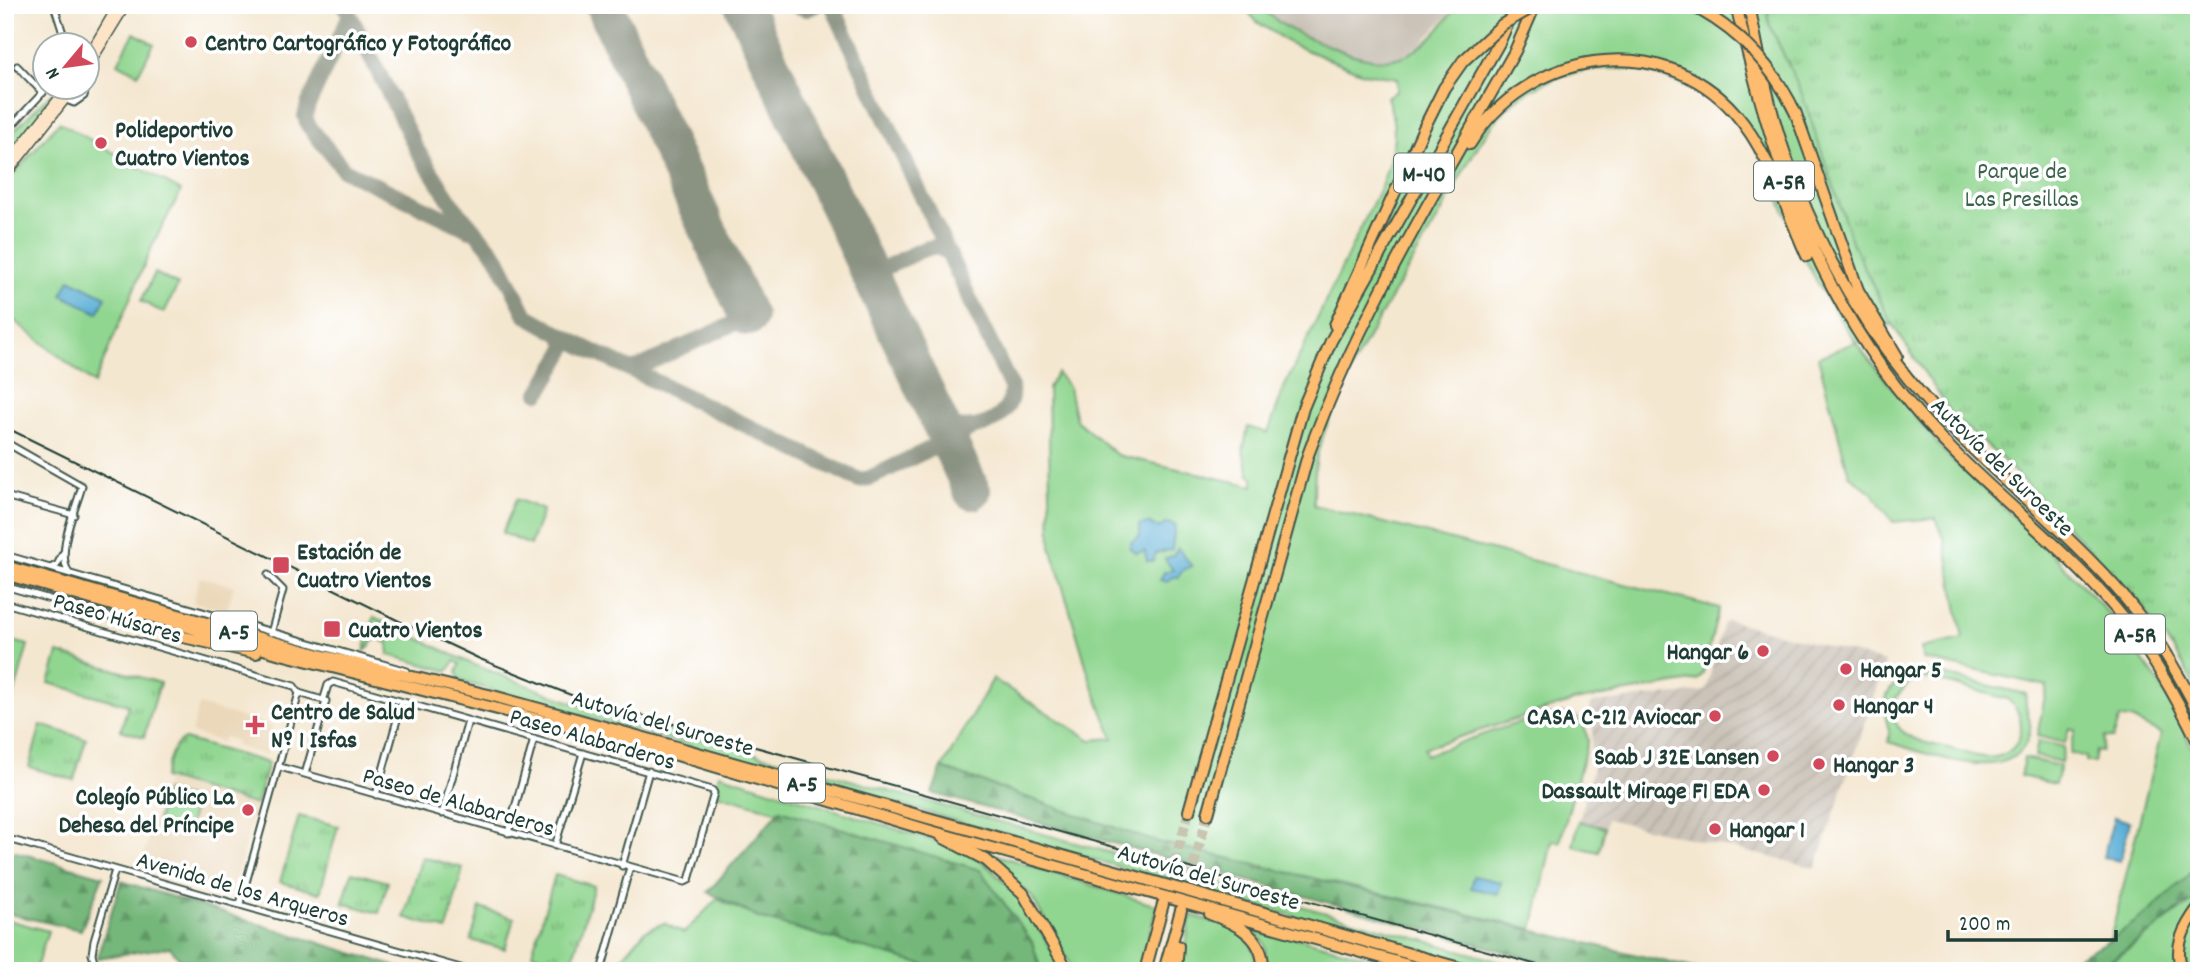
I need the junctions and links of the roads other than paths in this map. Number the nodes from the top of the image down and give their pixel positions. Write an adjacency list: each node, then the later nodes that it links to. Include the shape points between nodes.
1 (54, 5): 9 (street)
2 (118, 5): 10 (main road)
3 (126, 5): 11 (main road)
4 (1517, 5): 21 (highway, M-40)
5 (1536, 5): 20 (highway, M-40, via 1516,51); 21 (highway, bridge, via 1503,24 1463,61 1444,88 1338,313)
6 (1688, 5): 23 (highway, bridge, via 1732,30 1762,59 1786,94 1858,290)
7 (1736, 5): 22 (highway, Autovía del Suroeste / A-5R, via 1759,104 1796,213)
8 (1749, 5): 23 (highway, Autovía del Suroeste / A-5R, via 1768,99 1811,220 1837,274 1889,356)
9 (63, 32)
10 (102, 32)
11 (102, 44)
12 (16, 66): 13 (street)
13 (32, 78)
14 (34, 102): 17 (street)
15 (53, 102): 18 (main road)
16 (54, 102): 19 (main road)
17 (5, 133)
18 (5, 166)
19 (5, 176)
20 (1429, 204): 22 (highway, via 1493,113 1525,85 1548,73 1597,61 1622,60 1672,71 1713,94 1752,135 1810,262); 54 (highway, M-40, via 1361,328 1321,422)
21 (1331, 341): 52 (highway, M-40, via 1288,456)
22 (1864, 345): 46 (highway, Autovía del Suroeste / A-5R, via 1959,458 2115,608 2167,680)
23 (1942, 418): 43 (highway, Autovía del Suroeste / A-5R, via 2000,478 2070,539 2127,600)
24 (5, 442): 26 (street, via 82,486)
25 (5, 496): 26 (street)
26 (74, 516): 27 (street)
27 (65, 550): 30 (street); 31 (street)
28 (5, 555): 30 (street)
29 (5, 566): 39 (highway, Autovía del Suroeste / A-5, via 320,655)
30 (50, 568): 31 (street)
31 (69, 573): 36 (street)
32 (5, 574): 38 (highway, Autovía del Suroeste / A-5)
33 (268, 575): 36 (street, via 283,590)
34 (5, 586): 37 (street)
35 (5, 603): 40 (street, Paseo Húsares, via 294,685)
36 (271, 633): 39 (street, via 452,682)
37 (174, 635): 38 (highway)
38 (351, 672): 55 (highway, Autovía del Suroeste / A-5, via 667,752)
39 (463, 689): 77 (highway, Autovía del Suroeste / A-5)
40 (299, 693): 41 (street, Paseo Húsares); 48 (street)
41 (324, 698): 42 (street, Paseo Alabarderos, via 333,682); 50 (street)
42 (402, 702): 44 (street, Paseo Alabarderos); 51 (street)
43 (2199, 714)
44 (468, 720): 45 (street, Paseo Alabarderos); 53 (street)
45 (534, 739): 47 (street, Paseo Alabarderos); 56 (street)
46 (2199, 744)
47 (583, 752): 49 (street, Paseo Alabarderos); 58 (street)
48 (279, 767): 50 (street, Paseo de Alabarderos); 63 (street)
49 (649, 771): 59 (street); 60 (street, Paseo Alabarderos, via 714,793 689,880)
50 (305, 774): 51 (street, Paseo de Alabarderos)
51 (376, 795): 53 (street, Paseo de Alabarderos)
52 (1189, 811)
53 (442, 814): 56 (street, Paseo de Alabarderos)
54 (1208, 814)
55 (931, 831): 62 (highway, Autovía del Suroeste / A-5); 69 (highway, via 1006,876 1037,912)
56 (508, 833): 58 (street, Paseo de Alabarderos)
57 (5, 838): 61 (street, Avenida de los Arqueros)
58 (555, 846): 59 (street, Paseo de Alabarderos)
59 (622, 866): 60 (street, Paseo de Alabarderos)
60 (630, 867): 68 (street)
61 (115, 870): 63 (street, Avenida de los Arqueros); 66 (street, via 94,941)
62 (1072, 870): 73 (highway, via 1234,924 1256,940); 76 (highway, Autovía del Suroeste / A-5)
63 (240, 904): 67 (street, Avenida de los Arqueros)
64 (1163, 904): 70 (highway)
65 (2199, 907): 78 (highway, via 2179,943)
66 (97, 971)
67 (471, 971)
68 (601, 971)
69 (1068, 971)
70 (1145, 971)
71 (1164, 971): 72 (highway, via 1181,910)
72 (1176, 971)
73 (1263, 971)
74 (1345, 971): 75 (highway)
75 (1404, 971)
76 (1429, 971)
77 (1470, 971)
78 (2183, 971)

